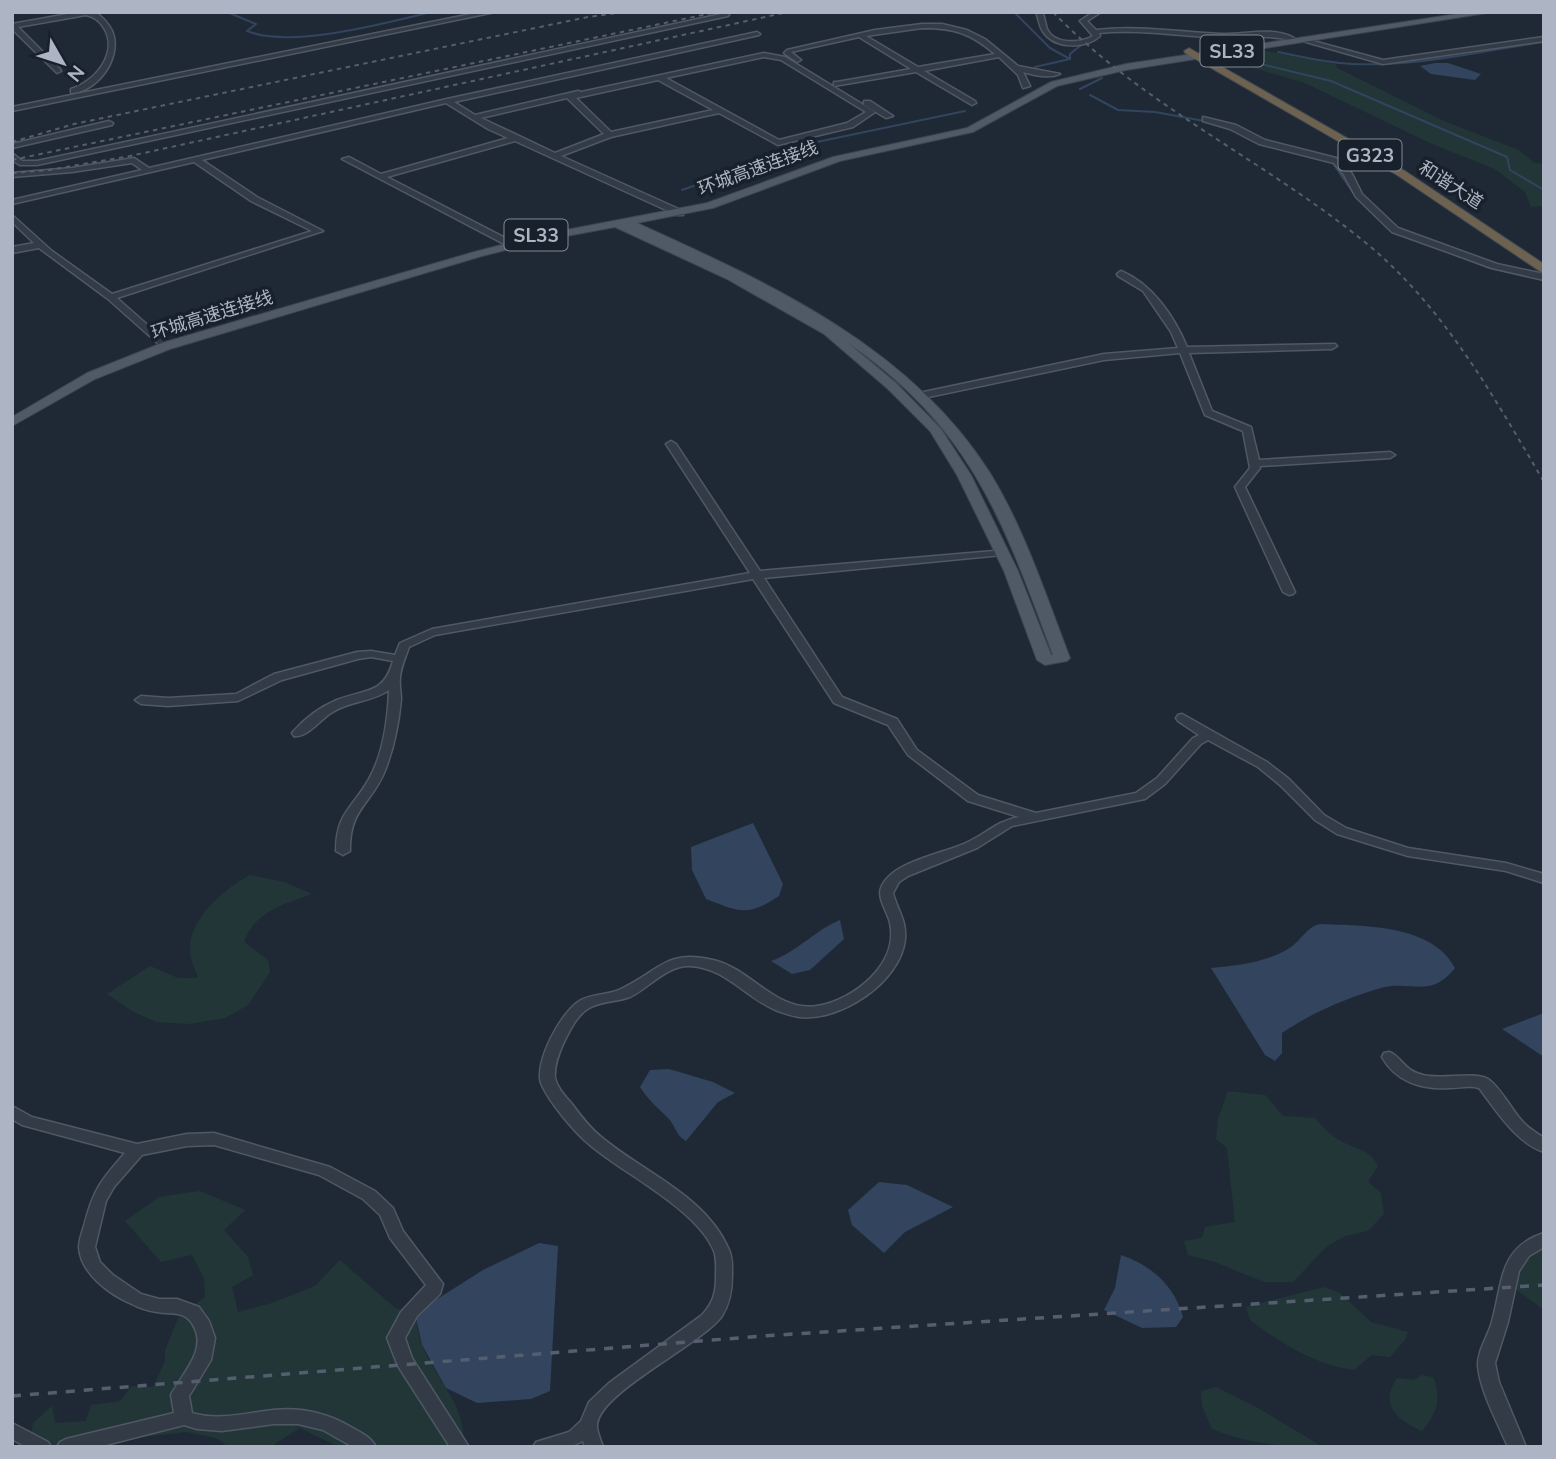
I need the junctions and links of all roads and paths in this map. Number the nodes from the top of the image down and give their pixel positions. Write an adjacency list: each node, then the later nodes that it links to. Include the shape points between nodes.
1 (492, 12): 27 (street)
2 (1039, 12): 8 (street, via 1044,29 1058,40 1088,41 1096,38)
3 (1098, 12): 8 (street, via 1083,21)
4 (1471, 12): 11 (main road, 环城高速连接线 / SL33)
5 (1489, 12): 13 (main road, 环城高速连接线 / SL33)
6 (726, 15): 36 (street, via 37,163 20,163)
7 (13, 26): 19 (street); 25 (street, via 94,13 108,29 112,46 104,68 81,89)
8 (1094, 32): 11 (street, via 1229,36 1265,32)
9 (757, 34): 24 (street)
10 (862, 36): 16 (street, via 912,26 943,26 965,31); 18 (street); 22 (street, via 787,53)
11 (1291, 37): 15 (main road, 环城高速连接线 / SL33)
12 (1544, 39): 13 (street, via 1383,62)
13 (1302, 40): 15 (main road, 环城高速连接线 / SL33)
14 (752, 49): 30 (street, via 761,53)
15 (1200, 53): 20 (main road, 环城高速连接线 / SL33); 44 (main road, 环城高速连接线 / SL33, via 1054,84 970,130 837,159 741,197); 50 (highway, 和谐大道 / G323, via 1411,172); 51 (highway, 和谐大道 / G323, via 1401,173)
16 (1000, 55): 17 (street); 18 (street)
17 (1015, 67): 20 (street, via 1036,74); 23 (street)
18 (917, 70): 22 (street); 26 (street)
19 (57, 71)
20 (1059, 73): 23 (main road, 环城高速连接线 / SL33)
21 (660, 78): 28 (street); 28 (street, via 774,56 871,112 850,125 778,143); 33 (street, via 571,98)
22 (837, 84): 29 (street)
23 (1026, 86): 44 (main road, 环城高速连接线 / SL33, via 968,125 824,160)
24 (447, 101): 30 (street); 38 (street)
25 (12, 103)
26 (972, 103)
27 (12, 108)
28 (720, 111): 33 (street)
29 (889, 116)
30 (475, 117): 34 (street)
31 (1206, 119): 53 (street, via 1262,142 1336,161 1359,195 1395,230 1495,267)
32 (109, 123): 35 (street)
33 (609, 135): 37 (street)
34 (515, 138): 37 (street); 42 (street)
35 (12, 146)
36 (12, 155)
37 (555, 156): 44 (street)
38 (195, 159): 40 (street); 54 (street, via 254,199 319,231)
39 (346, 159): 42 (street)
40 (147, 170): 41 (street, via 134,160); 43 (street)
41 (12, 175)
42 (380, 177): 47 (street)
43 (12, 201)
44 (677, 212): 46 (main road, 环城高速连接线 / SL33)
45 (12, 217): 48 (street)
46 (620, 222): 47 (main road, 环城高速连接线 / SL33); 58 (main road, via 788,298 844,332); 64 (main road, via 828,331 935,429)
47 (509, 244): 55 (main road, 环城高速连接线 / SL33, via 365,281)
48 (40, 245): 49 (street); 54 (street)
49 (12, 250)
50 (1544, 255)
51 (1544, 270)
52 (1121, 274): 57 (street, via 1146,289)
53 (1544, 277)
54 (111, 297): 55 (street)
55 (164, 344): 59 (main road, 环城高速连接线 / SL33, via 84,373); 60 (main road, 环城高速连接线 / SL33, via 60,391)
56 (1332, 346): 57 (street)
57 (1184, 350): 58 (street, via 1104,357); 63 (street, via 1208,412 1248,429)
58 (919, 396): 64 (main road, via 950,427 983,473 1024,560 1062,658 1045,660)
59 (12, 415)
60 (12, 422)
61 (671, 444): 65 (street)
62 (1390, 455): 63 (street)
63 (1254, 463): 66 (street, via 1240,487)
64 (1002, 552): 65 (street)
65 (757, 575): 67 (street, via 419,636 404,645); 73 (street, via 838,700 893,722 912,752 973,798)
66 (1289, 592)
67 (400, 659): 68 (street); 69 (street, via 357,656 278,677 238,697)
68 (394, 678): 71 (street, via 373,695 339,703 318,715); 74 (street, via 396,692 385,751 376,778 343,826)
69 (141, 701)
70 (1182, 718): 72 (street)
71 (299, 733)
72 (1206, 736): 73 (street, via 1140,796); 75 (street, via 1274,773 1335,830 1402,850 1498,866)
73 (1032, 817): 82 (street, via 1000,826 975,844 895,879 886,895 898,938 891,963 880,979 845,1001 812,1013 789,1011 770,1003 748,982 689,960 622,995 585,1003 574,1014 556,1046 548,1082 593,1139 696,1216 722,1250 724,1280 724,1296 717,1311 615,1388 595,1407)
74 (343, 851)
75 (1544, 879)
76 (1389, 1057): 78 (street, via 1392,1065 1417,1080 1484,1084 1518,1127)
77 (12, 1112): 79 (street, via 27,1121)
78 (1544, 1146)
79 (137, 1150): 81 (street, via 108,1183 87,1247 93,1265 107,1280 136,1299 193,1312 203,1326 202,1360 180,1395); 87 (street, via 214,1139 324,1171 369,1195 387,1212 396,1234 435,1284 402,1322 396,1338 404,1361)
80 (1544, 1239): 90 (street, via 1523,1251 1511,1270 1486,1363)
81 (184, 1418): 85 (street); 86 (street, via 216,1425 287,1416 310,1418 345,1430)
82 (588, 1426): 88 (street, via 575,1438); 89 (street)
83 (12, 1430): 84 (street)
84 (42, 1447)
85 (66, 1447)
86 (367, 1447)
87 (460, 1447)
88 (542, 1447)
89 (594, 1447)
90 (1517, 1447)

